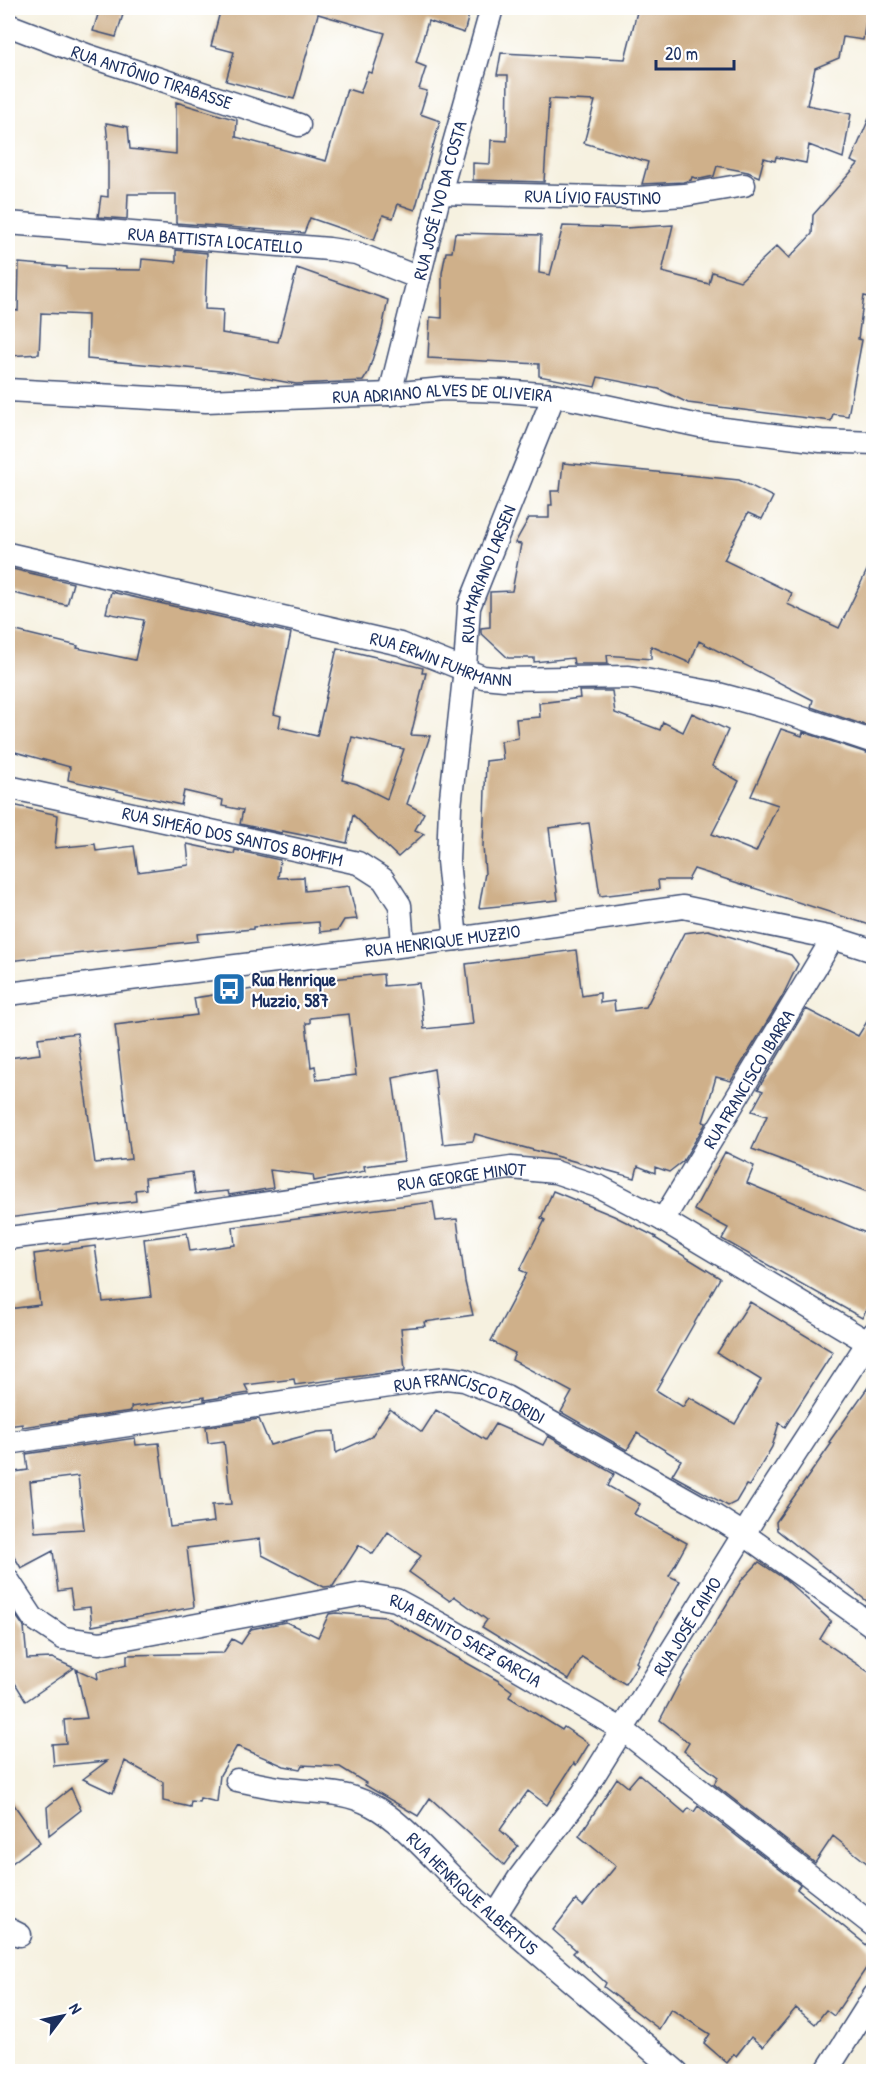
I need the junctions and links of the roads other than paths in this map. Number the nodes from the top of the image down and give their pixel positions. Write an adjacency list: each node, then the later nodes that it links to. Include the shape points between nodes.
1 (492, 8): 5 (street, RUA JOSÉ IVO DA COSTA)
2 (8, 25): 3 (street, RUA ANTÔNIO TIRABASSE, via 89,56)
3 (299, 124)
4 (744, 185): 5 (street, RUA LÍVIO FAUSTINO, via 638,198)
5 (440, 193): 7 (street, RUA JOSÉ IVO DA COSTA)
6 (8, 224): 7 (street, RUA BATTISTA LOCATELLO, via 329,249 356,254)
7 (419, 278): 9 (street, RUA JOSÉ IVO DA COSTA)
8 (8, 390): 9 (street, RUA ADRIANO ALVES DE OLIVEIRA, via 206,401)
9 (390, 394): 10 (street, RUA ADRIANO ALVES DE OLIVEIRA, via 443,389)
10 (554, 395): 11 (street, RUA ADRIANO ALVES DE OLIVEIRA, via 700,426 820,441); 13 (street, RUA MARIANO LARSEN, via 469,607)
11 (873, 443)
12 (8, 554): 13 (street, RUA ERWIN FUHRMANN, via 400,644)
13 (465, 668): 14 (street, RUA ERWIN FUHRMANN, via 483,677 504,679 629,677 715,693); 17 (street, RUA MARIANO LARSEN, via 448,861)
14 (873, 742)
15 (8, 787): 18 (street, RUA SIMEÃO DOS SANTOS BOMFIM, via 358,863 383,879 400,905)
16 (833, 938): 17 (street, RUA HENRIQUE MUZZIO, via 683,907); 19 (street, RUA HENRIQUE MUZZIO); 21 (street, RUA FRANCISCO IBARRA)
17 (456, 939): 18 (street, RUA HENRIQUE MUZZIO)
18 (403, 945): 20 (street, RUA HENRIQUE MUZZIO)
19 (873, 951)
20 (8, 994)
21 (663, 1220): 22 (street, RUA GEORGE MINOT, via 600,1187 555,1172 511,1168); 23 (street, RUA GEORGE MINOT)
22 (8, 1238)
23 (871, 1340): 25 (street, RUA JOSÉ CAIMO)
24 (8, 1443): 25 (street, RUA FRANCISCO FLORIDI, via 430,1380 464,1380 506,1397)
25 (745, 1535): 27 (street, RUA FRANCISCO FLORIDI); 28 (street, RUA JOSÉ CAIMO)
26 (8, 1580): 28 (street, RUA BENITO SAEZ GARCIA, via 33,1618 63,1638 100,1643 363,1594 396,1600)
27 (873, 1627)
28 (623, 1730): 30 (street, RUA JOSÉ CAIMO); 31 (street, RUA BENITO SAEZ GARCIA)
29 (237, 1780): 30 (street, RUA HENRIQUE ALBERTUS, via 288,1790 330,1792 370,1804 393,1818)
30 (495, 1916): 34 (street, RUA HENRIQUE ALBERTUS)
31 (873, 1926)
32 (873, 1995): 33 (street)
33 (827, 2071)
34 (677, 2072)

